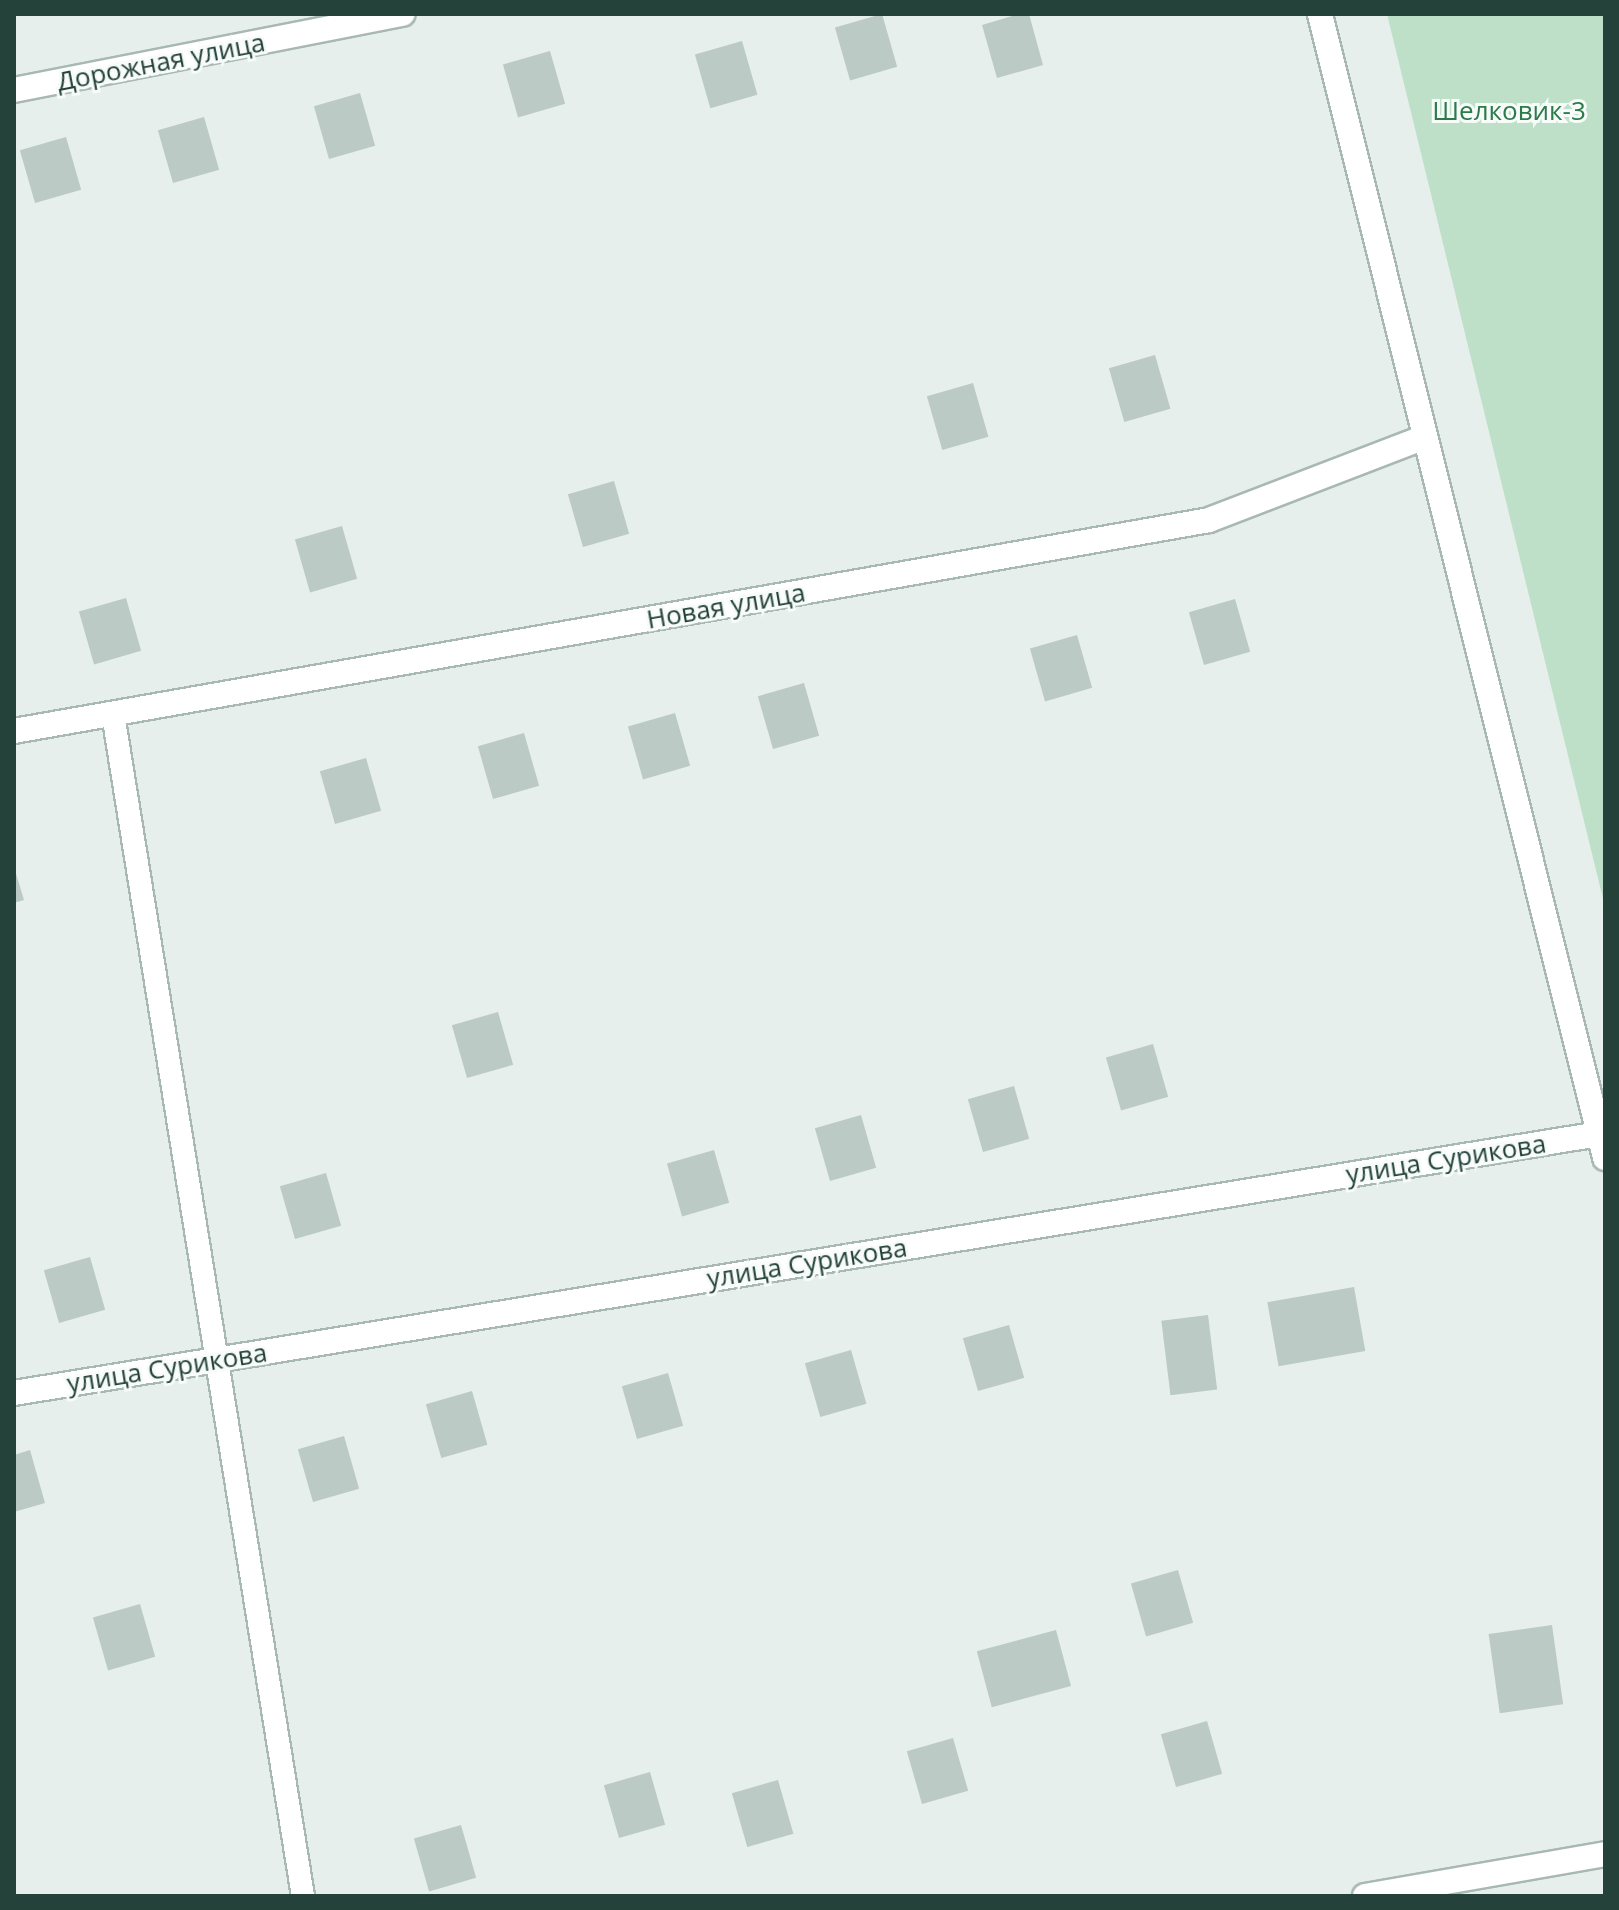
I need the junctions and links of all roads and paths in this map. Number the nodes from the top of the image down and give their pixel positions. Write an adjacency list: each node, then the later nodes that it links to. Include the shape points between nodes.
1 (403, 14): 3 (street, Дорожная улица)
2 (1320, 14): 4 (street)
3 (14, 90)
4 (1425, 437): 5 (street, Новая улица, via 1209,520); 7 (street)
5 (113, 714): 6 (street, Новая улица); 9 (lane)
6 (14, 731)
7 (1599, 1134): 8 (street); 9 (street, улица Сурикова)
8 (1605, 1158)
9 (217, 1360): 10 (street, улица Сурикова); 12 (lane)
10 (14, 1393)
11 (1605, 1854): 13 (street)
12 (303, 1896)
13 (1365, 1896)

